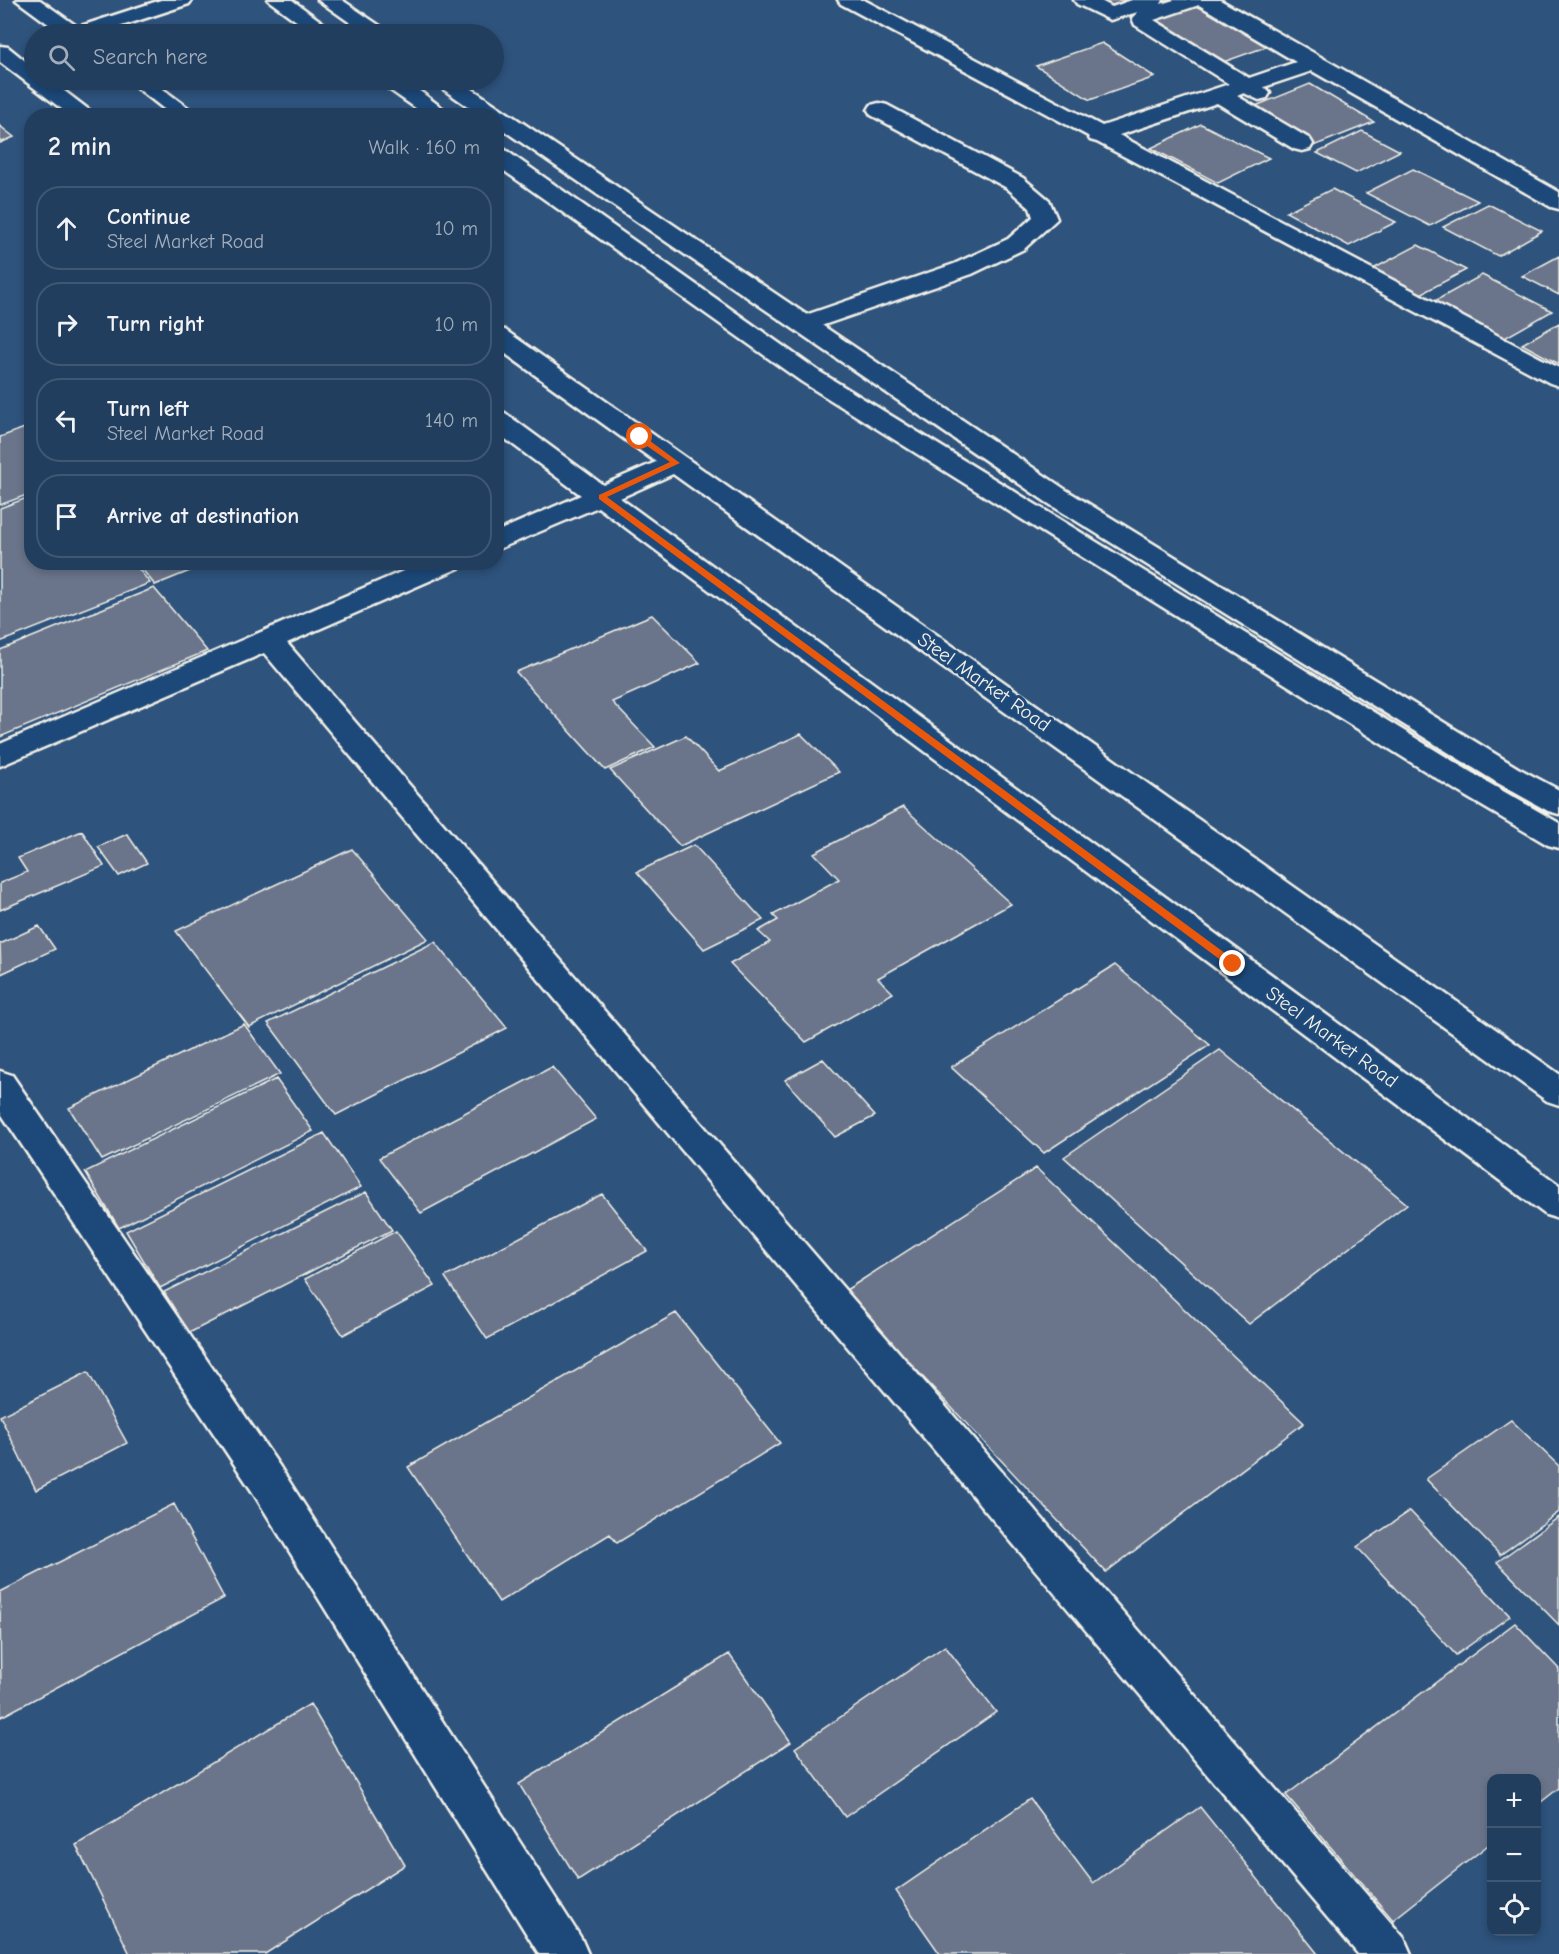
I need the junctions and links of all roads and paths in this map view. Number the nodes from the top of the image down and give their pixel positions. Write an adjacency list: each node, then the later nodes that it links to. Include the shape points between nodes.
1 (26, 0): 10 (main road)
2 (182, 0): 11 (main road)
3 (278, 0): 12 (main road)
4 (328, 0): 13 (main road)
5 (848, 0): 28 (main road)
6 (1084, 0): 7 (main road, via 1110,14)
7 (1153, 0)
8 (1195, 0): 21 (main road, via 1147,15 1142,21)
9 (1205, 0): 15 (main road)
10 (61, 24)
11 (107, 24)
12 (313, 24)
13 (364, 24)
14 (7, 54): 16 (main road)
15 (1314, 63): 21 (main road); 31 (main road, via 1338,77 1360,99 1396,111)
16 (24, 69)
17 (51, 90): 22 (main road)
18 (152, 90): 23 (main road)
19 (405, 90): 24 (main road)
20 (460, 90): 25 (main road)
21 (1258, 91): 28 (main road); 29 (main road)
22 (75, 108)
23 (177, 108)
24 (431, 108)
25 (486, 108)
26 (879, 110): 32 (main road, via 1015,183 1041,205 1045,219 1016,244 963,269)
27 (504, 120): 32 (main road)
28 (1098, 135): 34 (main road)
29 (1302, 144)
30 (504, 160): 43 (main road, via 811,377)
31 (1559, 202)
32 (803, 324): 42 (main road, via 1056,496 1507,775)
33 (504, 341): 36 (main road, Steel Market Road)
34 (1559, 378)
35 (504, 425): 37 (main road, Steel Market Road)
36 (676, 463): 37 (main road); 45 (main road, Steel Market Road)
37 (602, 497): 38 (main road); 46 (main road, Steel Market Road)
38 (504, 539)
39 (431, 570): 40 (main road)
40 (269, 640): 41 (main road); 48 (main road)
41 (0, 756)
42 (1559, 803)
43 (1559, 837)
44 (0, 1084): 47 (main road, via 266,1479)
45 (1559, 1092)
46 (1559, 1205)
47 (565, 1954)
48 (1388, 1954)

